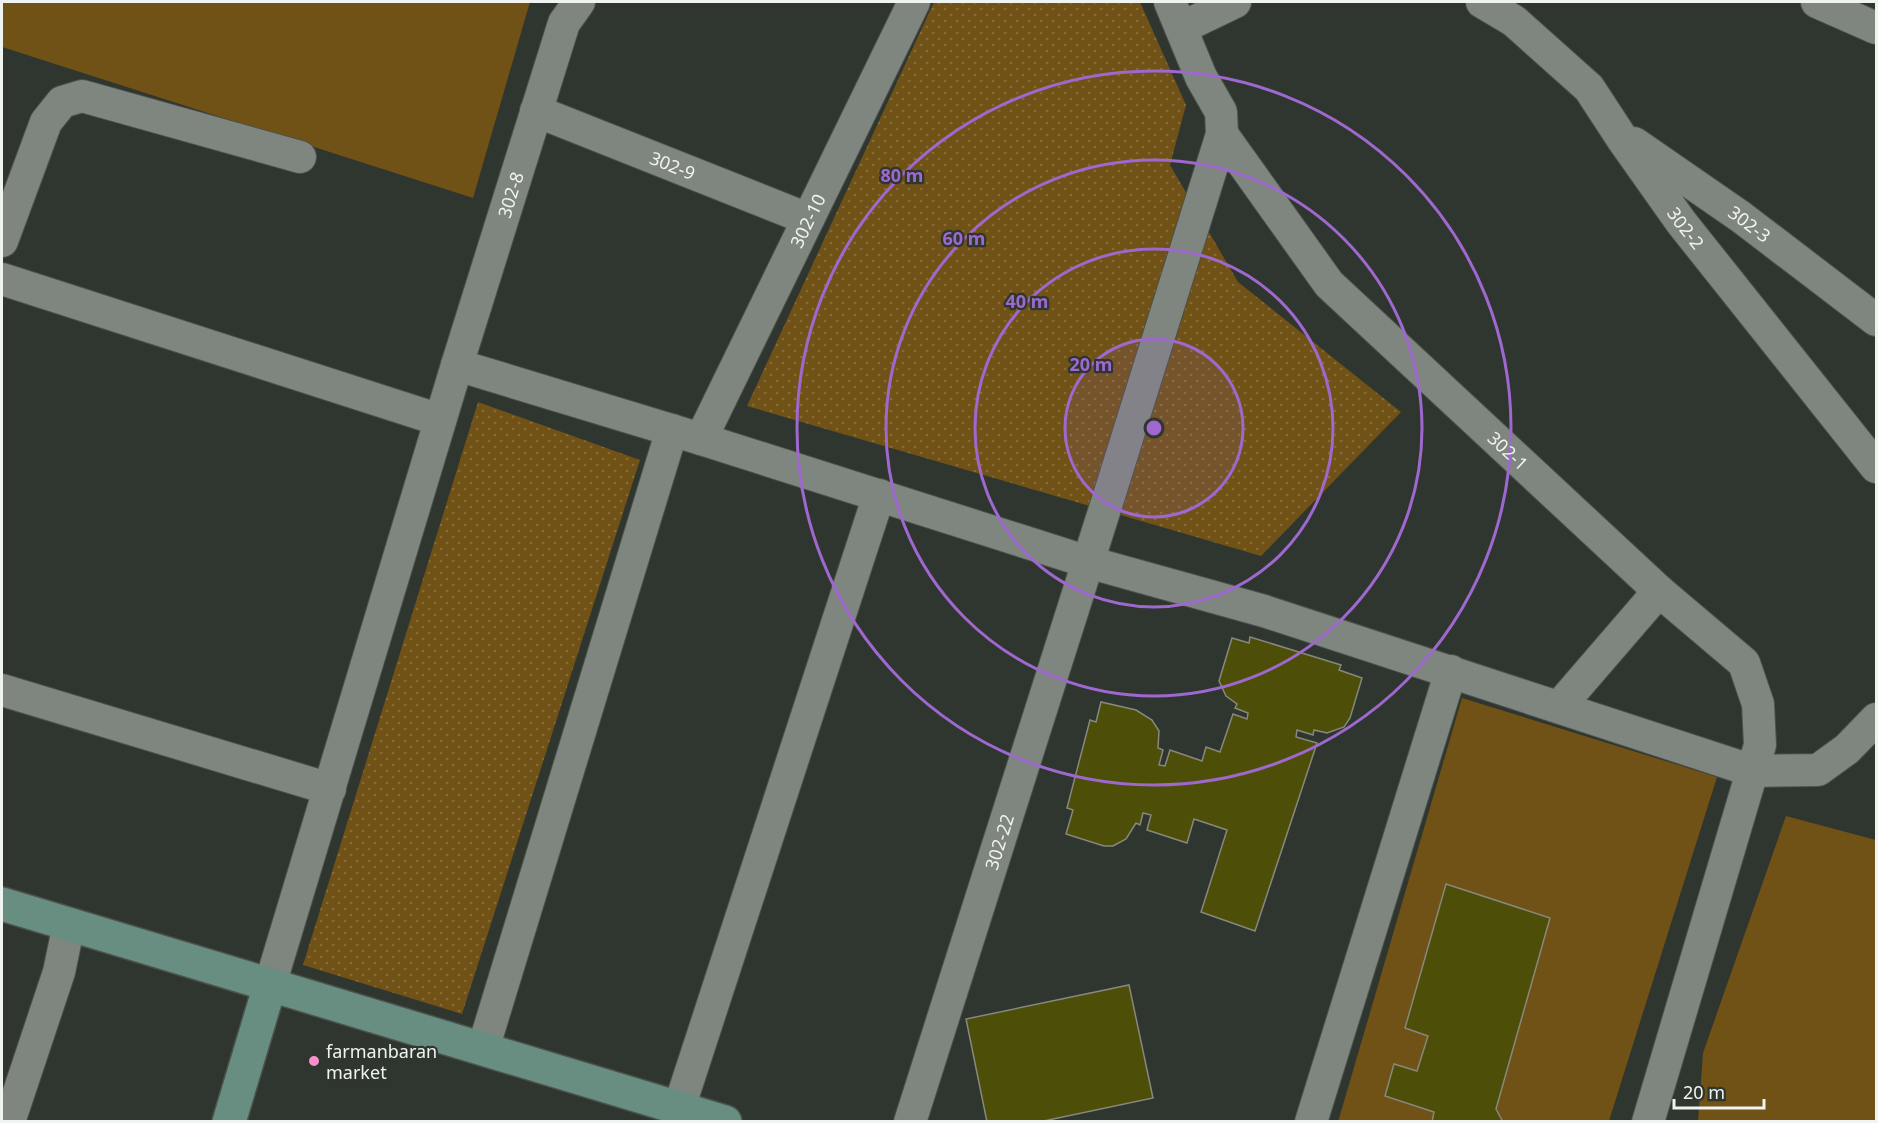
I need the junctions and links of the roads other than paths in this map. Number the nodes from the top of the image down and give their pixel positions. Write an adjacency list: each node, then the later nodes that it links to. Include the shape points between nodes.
1 (1235, 2): 6 (street)
2 (1482, 2): 9 (street, 302-2, via 1514,21 1589,88)
3 (904, 4): 12 (street, 302-10)
4 (1836, 5): 7 (street)
5 (572, 12): 8 (street, 302-8)
6 (1176, 15): 10 (street, via 1201,77 1221,112)
7 (1876, 28)
8 (536, 111): 12 (street, 302-9); 16 (street, 302-8)
9 (1618, 133): 15 (street, 302-3, via 1741,217); 20 (street, 302-2, via 1681,222)
10 (1222, 134): 22 (street, 302-22); 23 (street, 302-1, via 1329,284)
11 (300, 157): 13 (street, via 82,96 62,102 46,122)
12 (808, 219): 19 (street, 302-10)
13 (2, 241)
14 (2, 279): 17 (street)
15 (1876, 320)
16 (457, 365): 17 (street, 302-8); 18 (street)
17 (440, 420): 29 (street, 302-8)
18 (672, 430): 19 (street); 33 (street)
19 (701, 439): 21 (street)
20 (1876, 467)
21 (879, 495): 22 (street); 34 (street)
22 (1088, 562): 24 (street, via 1264,611); 38 (street, 302-22)
23 (1659, 591): 26 (street); 28 (street, 302-1, via 1744,663 1758,704 1760,745)
24 (1451, 671): 26 (street); 39 (street)
25 (2, 690): 29 (street)
26 (1560, 707): 28 (street)
27 (1876, 719): 28 (street, via 1818,770)
28 (1753, 771): 40 (street, 302-1)
29 (330, 789): 32 (street, 302-8)
30 (2, 904): 31 (main road)
31 (69, 924): 32 (main road); 35 (street, via 59,972)
32 (270, 985): 33 (main road); 36 (main road)
33 (483, 1049): 34 (main road)
34 (679, 1108): 37 (main road)
35 (9, 1122)
36 (229, 1122)
37 (725, 1122)
38 (909, 1122)
39 (1311, 1122)
40 (1648, 1122)

